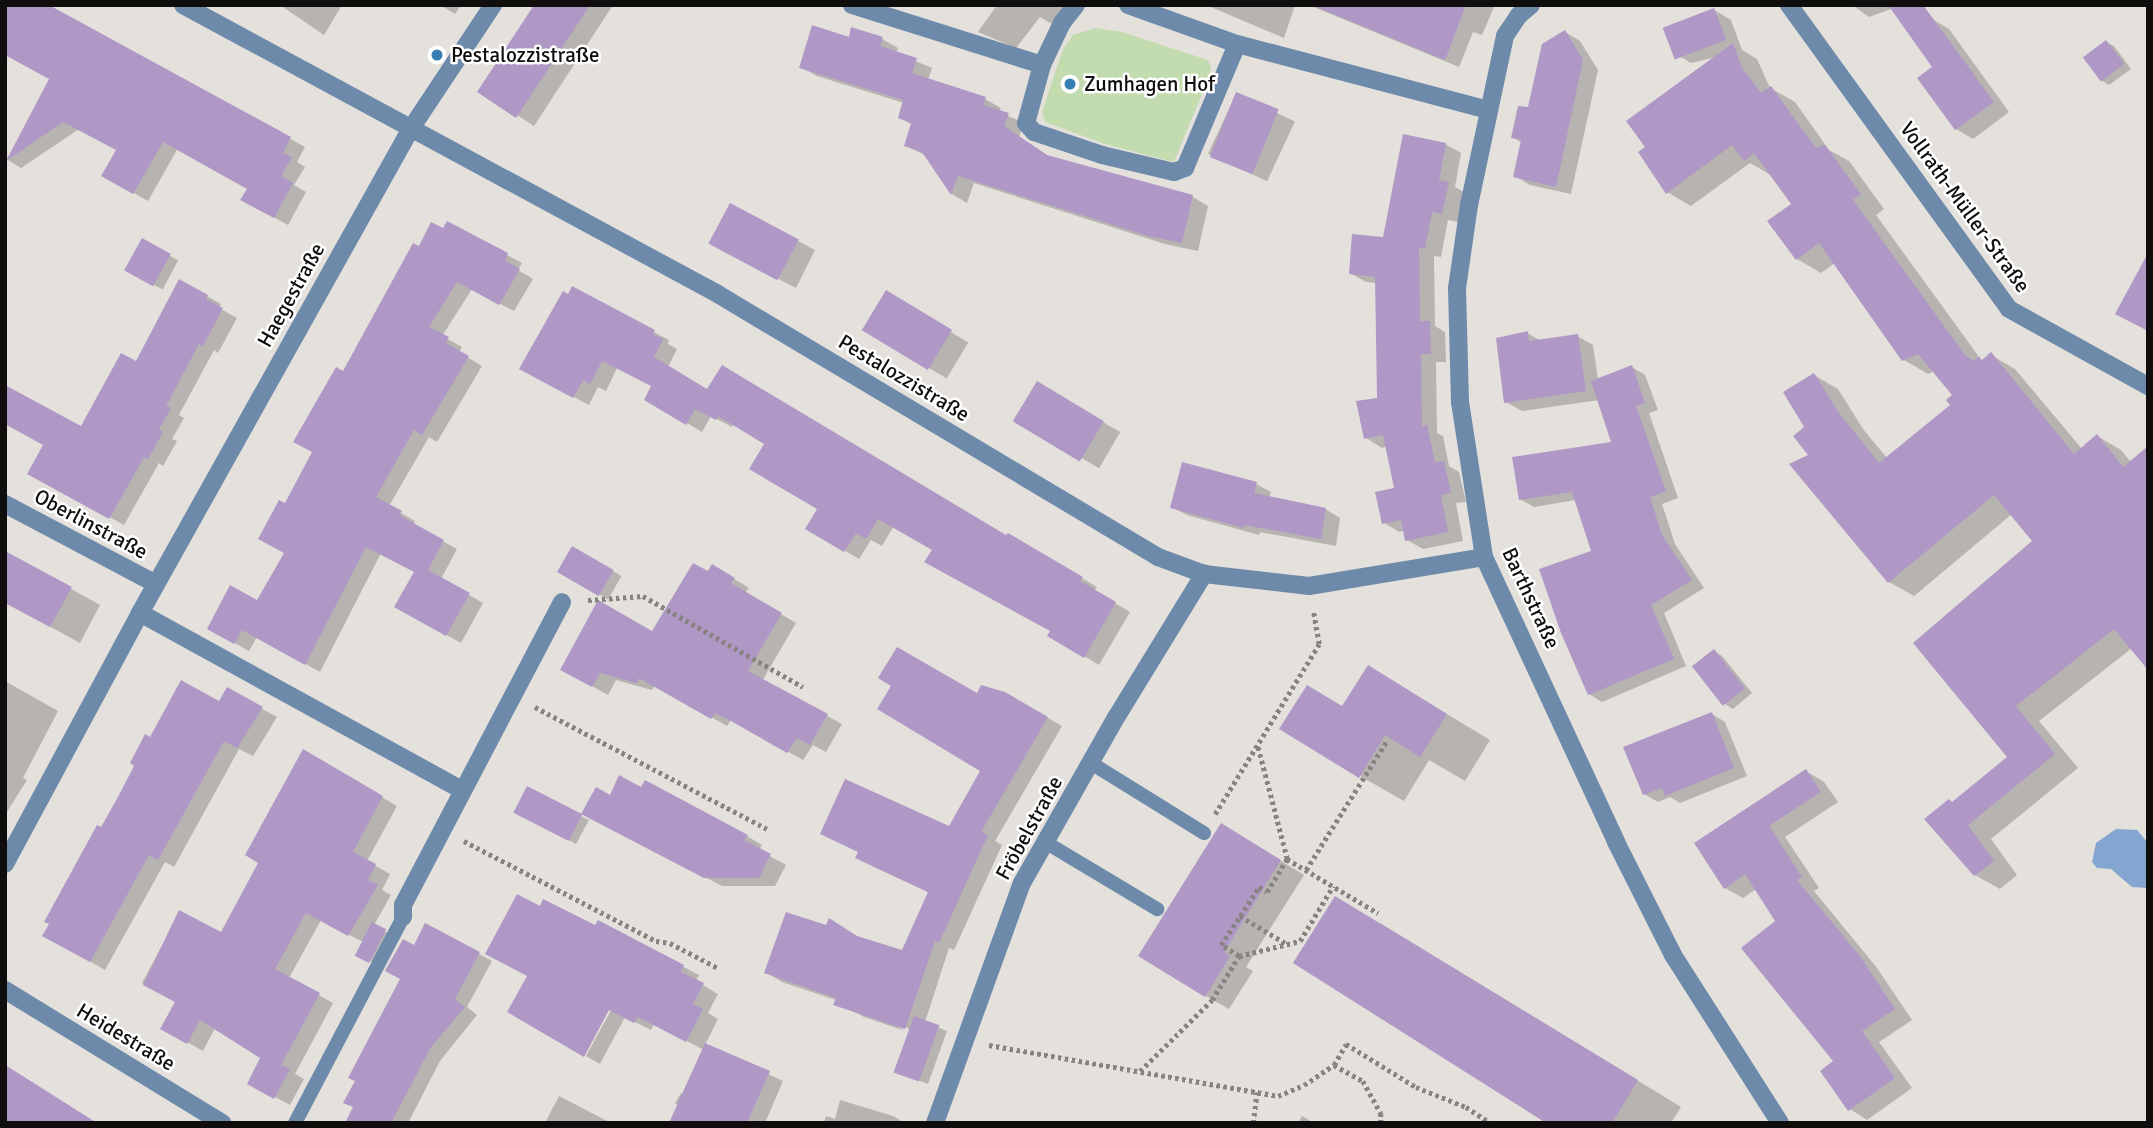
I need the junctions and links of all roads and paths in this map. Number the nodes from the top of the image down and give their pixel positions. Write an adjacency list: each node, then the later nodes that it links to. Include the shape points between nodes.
1 (183, 5): 11 (street, Pestalozzistraße)
2 (493, 5): 11 (street, Haegestraße)
3 (852, 5): 9 (street)
4 (1076, 5): 9 (street)
5 (1128, 5): 8 (street)
6 (1531, 5): 10 (street, Barthstraße, via 1506,36)
7 (1790, 5): 12 (street, Vollrath-Müller-Straße, via 2009,309)
8 (1237, 44): 9 (street, via 1185,168 1174,172 1034,132 1027,123); 10 (street)
9 (1042, 65)
10 (1489, 110): 14 (street, Barthstraße, via 1459,274 1456,346)
11 (410, 130): 15 (street, Pestalozzistraße, via 716,293 1158,557); 16 (street, Haegestraße)
12 (2148, 386)
13 (5, 504): 16 (street, Oberlinstraße)
14 (1484, 557): 17 (street, Pestalozzistraße); 52 (street, Barthstraße, via 1673,955)
15 (1204, 574): 17 (street, Pestalozzistraße); 24 (street, Fröbelstraße)
16 (156, 584): 19 (street, Haegestraße)
17 (1308, 586): 23 (path, via 1319,644)
18 (562, 601): 20 (path, via 643,596); 21 (street)
19 (140, 613): 25 (street); 31 (street, Haegestraße)
20 (803, 687)
21 (513, 696): 25 (street); 27 (path)
22 (1386, 742): 32 (path)
23 (1257, 744): 28 (path); 30 (path)
24 (1091, 763): 28 (lane); 29 (street, Fröbelstraße)
25 (462, 790): 26 (street)
26 (442, 829): 37 (street, via 403,905); 40 (path, via 656,941 670,943)
27 (767, 829)
28 (1204, 833)
29 (1045, 842): 34 (lane); 42 (street, Fröbelstraße, via 1022,883)
30 (1287, 859): 32 (path); 36 (path, via 1267,892 1259,887)
31 (5, 864)
32 (1306, 870): 33 (path)
33 (1333, 886): 35 (path); 38 (path, via 1300,941)
34 (1157, 909)
35 (1378, 913)
36 (1240, 916): 38 (path); 39 (path, via 1222,946)
37 (403, 917): 47 (lane)
38 (1287, 944): 39 (path)
39 (1239, 956): 44 (path, via 1212,1000)
40 (718, 968)
41 (5, 990): 46 (street, Heidestraße)
42 (964, 1040): 44 (path); 48 (street, Fröbelstraße)
43 (1334, 1065): 45 (path, via 1278,1096); 50 (path, via 1363,1081 1381,1113); 51 (path, via 1346,1044 1416,1087 1466,1107)
44 (1139, 1072): 45 (path)
45 (1257, 1092): 49 (path)
46 (222, 1123)
47 (295, 1123)
48 (935, 1123)
49 (1252, 1123)
50 (1381, 1123)
51 (1491, 1123)
52 (1780, 1123)

